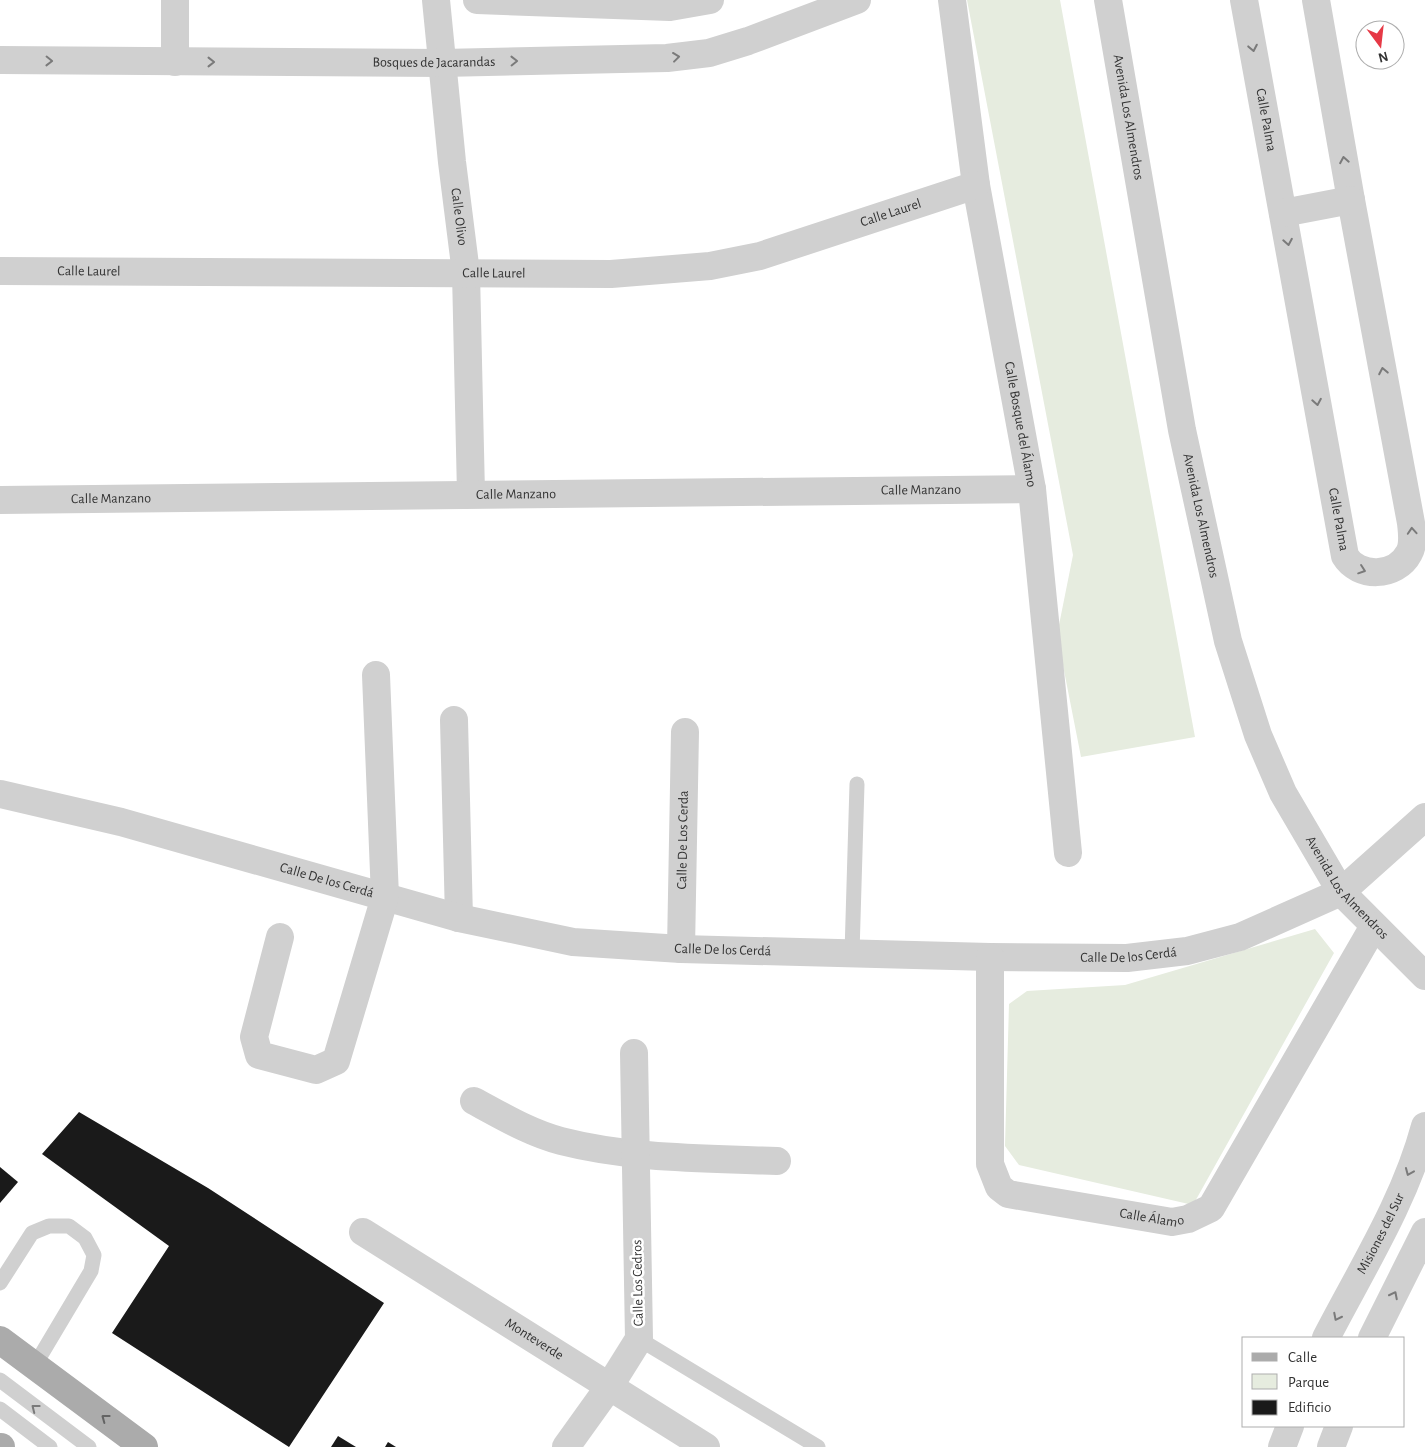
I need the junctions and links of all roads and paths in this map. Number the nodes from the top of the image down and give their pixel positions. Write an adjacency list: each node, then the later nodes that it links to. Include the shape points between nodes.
1 (175, 0): 11 (street)
2 (436, 0): 12 (street, Calle Olivo)
3 (477, 0): 4 (street, via 670,8)
4 (710, 0)
5 (857, 0): 12 (street, Bosques de Jacarandas, one-way to 5, via 667,58 708,53)
6 (952, 0): 13 (street, Calle Bosque del Álamo)
7 (1108, 0): 28 (street, Avenida Los Almendros, via 1182,430 1228,641 1258,736 1283,793)
8 (1244, 0): 15 (street, Calle Palma, one-way to 15)
9 (1316, 0): 14 (street, Calle Palma, one-way to 9)
10 (0, 60): 11 (street, Bosques de Jacarandas, one-way to 11)
11 (175, 62): 12 (street, Bosques de Jacarandas, one-way to 12)
12 (442, 63): 17 (street, Calle Olivo)
13 (976, 184): 17 (street, Calle Laurel, via 769,254 710,266 611,274); 18 (street, Calle Bosque del Álamo)
14 (1351, 200): 15 (street); 15 (street, Calle Palma, one-way to 14, via 1345,556 1349,563 1369,573 1389,569 1405,560 1412,542)
15 (1283, 213)
16 (0, 271): 17 (street, Calle Laurel)
17 (466, 273): 19 (street, Calle Olivo)
18 (1032, 488): 19 (street, Calle Manzano); 27 (street, Calle Bosque del Álamo)
19 (471, 494): 20 (street, Calle Manzano)
20 (0, 500)
21 (376, 675): 29 (street)
22 (454, 720): 30 (street)
23 (686, 732): 33 (street, Calle De Los Cerda)
24 (857, 784): 34 (lane)
25 (0, 794): 29 (street, Calle De los Cerdá, via 121,822)
26 (1425, 817): 28 (street, Calle De los Cerdá)
27 (1068, 853)
28 (1341, 892): 31 (street, Avenida Los Almendros); 35 (street, Calle De los Cerdá, via 1240,937 1187,950 1127,958)
29 (385, 897): 30 (street, Calle De los Cerdá); 32 (street, via 336,1061 316,1070 259,1055 254,1036)
30 (459, 918): 33 (street, Calle De los Cerdá, via 573,942)
31 (1374, 926): 35 (street, Calle Álamo, via 1211,1208 1188,1219 1172,1222 1008,1194 1000,1187 990,1164); 36 (street, Avenida Los Almendros)
32 (280, 936)
33 (682, 948): 34 (street, Calle De los Cerdá)
34 (852, 954): 35 (street, Calle De los Cerdá)
35 (990, 957)
36 (1425, 976)
37 (634, 1052): 40 (street, Calle Los Cedros)
38 (474, 1101): 40 (street, via 530,1131 561,1141)
39 (1425, 1126): 42 (street, Misiones del Sur, one-way to 42)
40 (636, 1156): 41 (street); 51 (street, Calle Los Cedros)
41 (777, 1160)
42 (1394, 1208): 43 (street); 46 (street, Misiones del Sur)
43 (1425, 1227)
44 (363, 1232): 55 (street, Monteverde)
45 (1425, 1232): 47 (street)
46 (1371, 1250): 47 (street); 49 (street, Misiones del Sur, one-way to 49)
47 (1416, 1275): 50 (street, one-way to 47)
48 (0, 1283): 53 (lane, via 32,1233 49,1226 69,1226 85,1238 94,1255 91,1271)
49 (1327, 1337)
50 (1373, 1337)
51 (639, 1339): 55 (street, Calle Los Cedros); 64 (lane)
52 (0, 1340): 53 (main road)
53 (35, 1365): 61 (main road, one-way to 53)
54 (0, 1380): 60 (lane, one-way to 54)
55 (609, 1387): 62 (street, Calle Los Cedros); 63 (street, Monteverde)
56 (0, 1409): 59 (lane)
57 (1290, 1427): 65 (street)
58 (1338, 1427): 66 (street)
59 (50, 1447)
60 (89, 1447)
61 (144, 1447)
62 (566, 1447)
63 (706, 1447)
64 (818, 1447)
65 (1282, 1447)
66 (1331, 1447)

